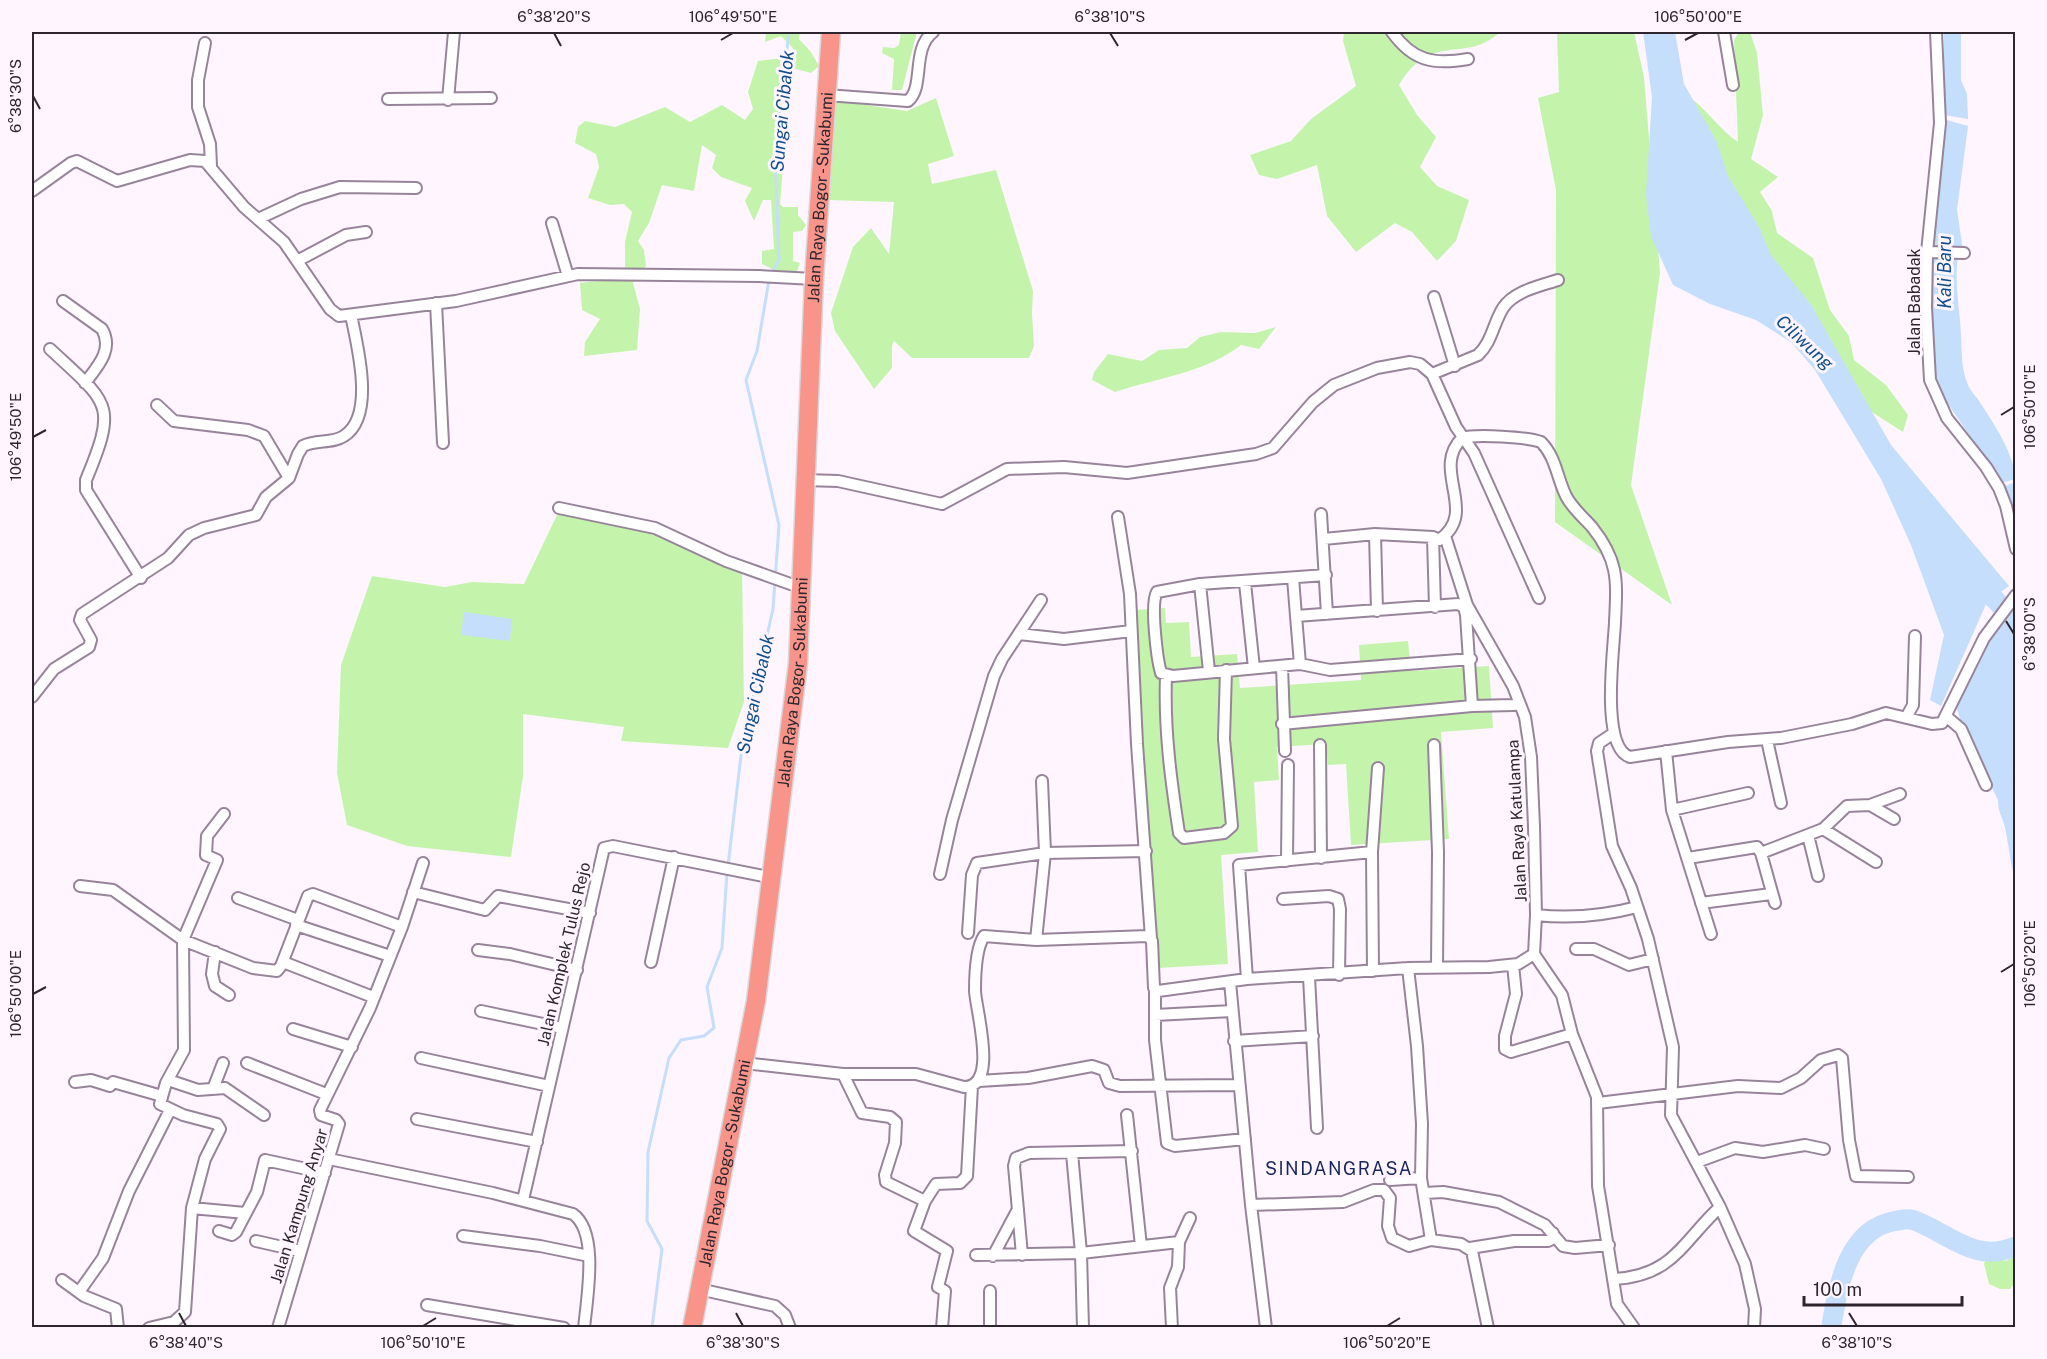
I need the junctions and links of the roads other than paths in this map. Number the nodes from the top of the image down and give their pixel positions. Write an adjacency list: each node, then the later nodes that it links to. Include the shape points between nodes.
1 (454, 32): 13 (street)
2 (831, 32): 10 (highway, Jalan Raya Bogor - Sukabumi)
3 (933, 32): 10 (street, via 923,42 914,92 908,101)
4 (1392, 32): 8 (street, via 1404,49 1431,62)
5 (1724, 32): 9 (street)
6 (1936, 32): 20 (street, Jalan Babadak, via 1940,123)
7 (205, 43): 14 (street, via 198,106 210,144)
8 (1468, 59)
9 (1733, 85)
10 (826, 95): 24 (highway, Jalan Raya Bogor - Sukabumi)
11 (388, 99): 13 (street)
12 (491, 99): 13 (street)
13 (448, 100)
14 (211, 166): 16 (street, via 205,161 190,160 117,181 77,161); 17 (street)
15 (416, 188): 17 (street, via 340,188 301,199)
16 (32, 190)
17 (258, 219): 22 (street, via 276,233)
18 (552, 223): 23 (street)
19 (366, 232): 22 (street, via 346,235)
20 (1928, 252): 21 (street); 45 (street, Jalan Babadak, via 1928,355 1934,394 1999,488)
21 (1964, 253)
22 (297, 261): 29 (street, via 330,309 339,315)
23 (568, 276): 24 (street); 28 (street)
24 (814, 279): 38 (highway, Jalan Raya Bogor - Sukabumi)
25 (1558, 280): 31 (street, via 1511,299 1502,309 1484,350)
26 (1434, 297): 31 (street)
27 (63, 301): 33 (street, via 102,329 105,336 104,358)
28 (436, 303): 29 (street); 36 (street)
29 (351, 315): 37 (street, via 361,382 359,416 343,437 303,446)
30 (50, 350): 33 (street)
31 (1455, 366): 32 (street)
32 (1432, 374): 35 (street); 38 (street, via 1420,364 1410,362 1372,369 1343,381 1319,396 1271,450 1256,454 1127,473 1064,467 1007,469 942,504 838,481)
33 (85, 383): 47 (street, via 102,404 106,420 104,438 86,480 86,490)
34 (157, 405): 37 (street, via 174,421 248,430 264,436)
35 (1462, 438): 43 (street, via 1450,460 1458,516 1449,535); 53 (street, via 1474,453); 75 (street, via 1523,438 1541,442 1556,465 1568,500 1609,550 1616,580 1611,703)
36 (443, 443)
37 (289, 478): 47 (street, via 266,497 256,514 189,535 174,553)
38 (804, 480): 51 (highway, Jalan Raya Bogor - Sukabumi)
39 (559, 508): 51 (street, via 655,528 726,561)
40 (1322, 514): 44 (street)
41 (1118, 517): 59 (street, via 1130,594)
42 (1375, 534): 43 (street); 44 (street); 56 (street)
43 (1439, 537): 55 (street); 114 (street, Jalan Raya Katulampa, via 1467,605 1513,686 1525,717 1531,757)
44 (1324, 539): 46 (street)
45 (2016, 549)
46 (1326, 575): 48 (street); 57 (street)
47 (141, 578): 69 (street, via 80,616 91,640 89,647 54,669)
48 (1293, 578): 49 (street); 58 (street)
49 (1245, 583): 50 (street); 65 (street)
50 (1200, 584): 67 (street); 68 (street, via 1155,594 1159,669)
51 (799, 587): 106 (highway, Jalan Raya Bogor - Sukabumi, via 798,663)
52 (2016, 595): 72 (street, via 1984,638)
53 (1539, 598)
54 (1041, 600): 60 (street)
55 (1435, 607): 56 (street); 62 (street, via 1464,607)
56 (1377, 611): 57 (street)
57 (1327, 614): 58 (street)
58 (1296, 616): 63 (street)
59 (1131, 631): 60 (street, via 1064,639); 94 (street)
60 (1019, 634): 104 (street, via 997,667 989,690)
61 (1915, 636): 73 (street, via 1912,705)
62 (1471, 658): 63 (street, via 1330,670); 70 (street)
63 (1300, 664): 64 (street)
64 (1282, 666): 65 (street); 74 (street)
65 (1254, 668): 66 (street)
66 (1226, 670): 67 (street); 68 (street, via 1224,740 1232,826 1224,833 1184,837 1179,833 1169,770)
67 (1209, 671): 68 (street)
68 (1166, 676)
69 (32, 697)
70 (1472, 705): 71 (street); 74 (street)
71 (1514, 705)
72 (1947, 716): 73 (street, via 1936,724); 84 (street, via 1961,729)
73 (1907, 717): 76 (street, via 1886,713)
74 (1282, 723): 79 (street)
75 (1614, 733): 80 (street, via 1627,756); 112 (street, via 1599,743 1597,752 1612,846)
76 (1767, 740): 80 (street); 87 (street)
77 (1320, 745): 99 (street)
78 (1434, 746): 131 (street)
79 (1285, 751)
80 (1666, 752): 89 (street)
81 (1288, 765): 101 (street)
82 (1378, 768): 95 (street)
83 (1042, 781): 96 (street)
84 (1986, 785)
85 (1748, 793): 89 (street)
86 (1900, 794): 88 (street)
87 (1781, 803)
88 (1870, 805): 91 (street); 92 (street, via 1843,808)
89 (1672, 810): 100 (street)
90 (224, 814): 120 (street, via 207,836 206,855 217,860)
91 (1894, 819)
92 (1823, 829): 93 (street); 102 (street)
93 (1808, 835): 97 (street); 105 (street)
94 (1146, 851): 96 (street); 119 (street)
95 (1372, 852): 99 (street); 134 (street)
96 (1045, 853): 117 (street, via 975,864); 121 (street)
97 (1761, 853): 100 (street, via 1757,847 1750,847); 111 (street, via 1773,898)
98 (674, 857): 106 (street, Jalan Komplek Tulus Rejo); 113 (street, Jalan Komplek Tulus Rejo, via 606,846); 129 (street)
99 (1321, 858): 101 (street)
100 (1688, 858): 111 (street)
101 (1287, 861): 137 (street, via 1239,865)
102 (1876, 862)
103 (423, 863): 108 (street)
104 (940, 874)
105 (1818, 876)
106 (773, 878): 154 (highway, Jalan Raya Bogor - Sukabumi)
107 (80, 886): 120 (street, via 113,890)
108 (413, 892): 113 (street, via 485,910 498,896); 116 (street)
109 (238, 898): 115 (street)
110 (1283, 899): 135 (street, via 1338,899)
111 (1701, 903): 118 (street)
112 (1637, 907): 114 (street, via 1597,916); 127 (street)
113 (590, 913): 133 (street, Jalan Komplek Tulus Rejo)
114 (1536, 915): 125 (street, Jalan Raya Katulampa)
115 (297, 923): 116 (street, via 305,900 313,894); 126 (street); 128 (street)
116 (402, 927): 126 (street)
117 (968, 933)
118 (1711, 934)
119 (1151, 938): 121 (street, via 1134,934); 139 (street)
120 (183, 940): 124 (street); 156 (street, via 184,1050)
121 (1036, 940): 158 (street, via 982,938 975,985 983,1048)
122 (1576, 949): 127 (street, via 1594,949 1629,965)
123 (478, 950): 133 (street)
124 (215, 952): 128 (street, via 269,971 277,971); 140 (street, via 215,986)
125 (1534, 954): 130 (street); 147 (street, via 1562,995)
126 (390, 956): 141 (street)
127 (1653, 959): 163 (street, via 1673,1047)
128 (283, 962): 141 (street)
129 (651, 962)
130 (1513, 965): 131 (street); 147 (street, via 1516,994 1505,1048 1511,1052)
131 (1437, 967): 132 (street)
132 (1408, 968): 134 (street); 181 (street, via 1419,1074)
133 (577, 970): 145 (street, Jalan Komplek Tulus Rejo)
134 (1373, 971): 135 (street)
135 (1339, 975): 136 (street)
136 (1309, 976): 137 (street); 148 (street)
137 (1247, 979): 138 (street)
138 (1230, 982): 139 (street); 143 (street)
139 (1155, 990): 144 (street)
140 (230, 995)
141 (373, 997): 150 (street)
142 (481, 1011): 145 (street)
143 (1232, 1011): 144 (street); 149 (street)
144 (1155, 1015): 161 (street)
145 (562, 1028): 160 (street, Jalan Komplek Tulus Rejo)
146 (293, 1029): 150 (street)
147 (1572, 1034): 166 (street)
148 (1313, 1036): 149 (street); 171 (street)
149 (1234, 1041): 159 (street)
150 (352, 1047): 164 (street)
151 (421, 1058): 160 (street)
152 (223, 1063): 162 (street)
153 (247, 1063): 164 (street)
154 (744, 1063): 155 (street); 209 (highway, Jalan Raya Bogor - Sukabumi)
155 (843, 1074): 158 (street, via 903,1072 964,1087); 185 (street, via 861,1113 890,1117 896,1122 886,1182)
156 (168, 1080): 162 (street, via 190,1089); 165 (street)
157 (75, 1082): 165 (street, via 91,1080 110,1086 113,1082 125,1083)
158 (975, 1083): 161 (street, via 1092,1066 1104,1070 1114,1085); 185 (street, via 967,1176 960,1183 936,1184)
159 (1239, 1085): 161 (street); 172 (street)
160 (549, 1086): 173 (street, Jalan Komplek Tulus Rejo)
161 (1161, 1087): 172 (street, via 1168,1144)
162 (213, 1089): 168 (street, via 232,1091)
163 (1673, 1093): 166 (street); 178 (street, via 1673,1122); 180 (street, via 1738,1086 1787,1087 1821,1060 1839,1055 1855,1175)
164 (326, 1094): 177 (street, Jalan Kampung Anyar, via 321,1114 339,1124)
165 (162, 1096): 167 (street, via 160,1105)
166 (1598, 1103): 198 (street, via 1598,1186)
167 (170, 1110): 187 (street, via 214,1123 220,1129 205,1159); 210 (street, via 129,1191 103,1258)
168 (264, 1115)
169 (1127, 1115): 175 (street)
170 (417, 1119): 173 (street)
171 (1317, 1128)
172 (1245, 1139): 186 (street)
173 (537, 1142): 184 (street, Jalan Komplek Tulus Rejo)
174 (1824, 1149): 178 (street, via 1805,1145 1763,1152 1735,1148)
175 (1132, 1151): 176 (street); 199 (street)
176 (1072, 1153): 189 (street, via 1023,1153 1016,1158); 202 (street)
177 (329, 1159): 179 (street, Jalan Kampung Anyar); 184 (street)
178 (1697, 1162): 188 (street)
179 (325, 1173): 190 (street, via 265,1160 257,1192); 201 (street, Jalan Kampung Anyar)
180 (1908, 1177)
181 (1421, 1178): 182 (street); 183 (street)
182 (1390, 1180)
183 (1425, 1192): 193 (street, via 1491,1199 1545,1225); 195 (street)
184 (523, 1200): 205 (street, via 566,1210 578,1217 586,1229)
185 (925, 1201): 220 (street, via 914,1231 947,1251 938,1287 945,1291)
186 (1251, 1205): 195 (street, via 1343,1202 1384,1190 1390,1198 1388,1226 1392,1238 1409,1246); 224 (street)
187 (192, 1208): 190 (street); 214 (street, via 185,1312 174,1322)
188 (1720, 1208): 207 (street, via 1694,1232 1677,1256 1642,1275); 227 (street, via 1745,1264 1755,1309)
189 (1018, 1209): 204 (street); 206 (street)
190 (245, 1213): 192 (street, via 234,1234)
191 (1190, 1218): 197 (street)
192 (219, 1231)
193 (1553, 1233): 198 (street, via 1560,1245 1568,1247); 200 (street, via 1548,1241 1514,1241)
194 (462, 1236): 205 (street)
195 (1431, 1240): 200 (street)
196 (256, 1241): 201 (street)
197 (1179, 1242): 199 (street); 223 (street, via 1178,1267 1170,1292)
198 (1608, 1245): 207 (street)
199 (1141, 1246): 202 (street)
200 (1470, 1248): 225 (street)
201 (300, 1251): 215 (street, Jalan Kampung Anyar)
202 (1081, 1253): 204 (street); 222 (street)
203 (976, 1255): 206 (street)
204 (1022, 1255): 206 (street)
205 (589, 1256): 217 (street)
206 (993, 1256)
207 (1614, 1279): 226 (street, via 1618,1308)
208 (62, 1280): 210 (street)
209 (699, 1288): 218 (highway, Jalan Raya Bogor - Sukabumi); 219 (street, via 775,1306 785,1315)
210 (79, 1292): 213 (street, via 116,1310)
211 (990, 1292): 221 (street)
212 (428, 1305): 216 (street)
213 (118, 1328)
214 (149, 1328)
215 (279, 1328)
216 (564, 1328)
217 (584, 1328)
218 (692, 1328)
219 (790, 1328)
220 (942, 1328)
221 (990, 1328)
222 (1083, 1328)
223 (1172, 1328)
224 (1266, 1328)
225 (1488, 1328)
226 (1634, 1328)
227 (1754, 1328)

